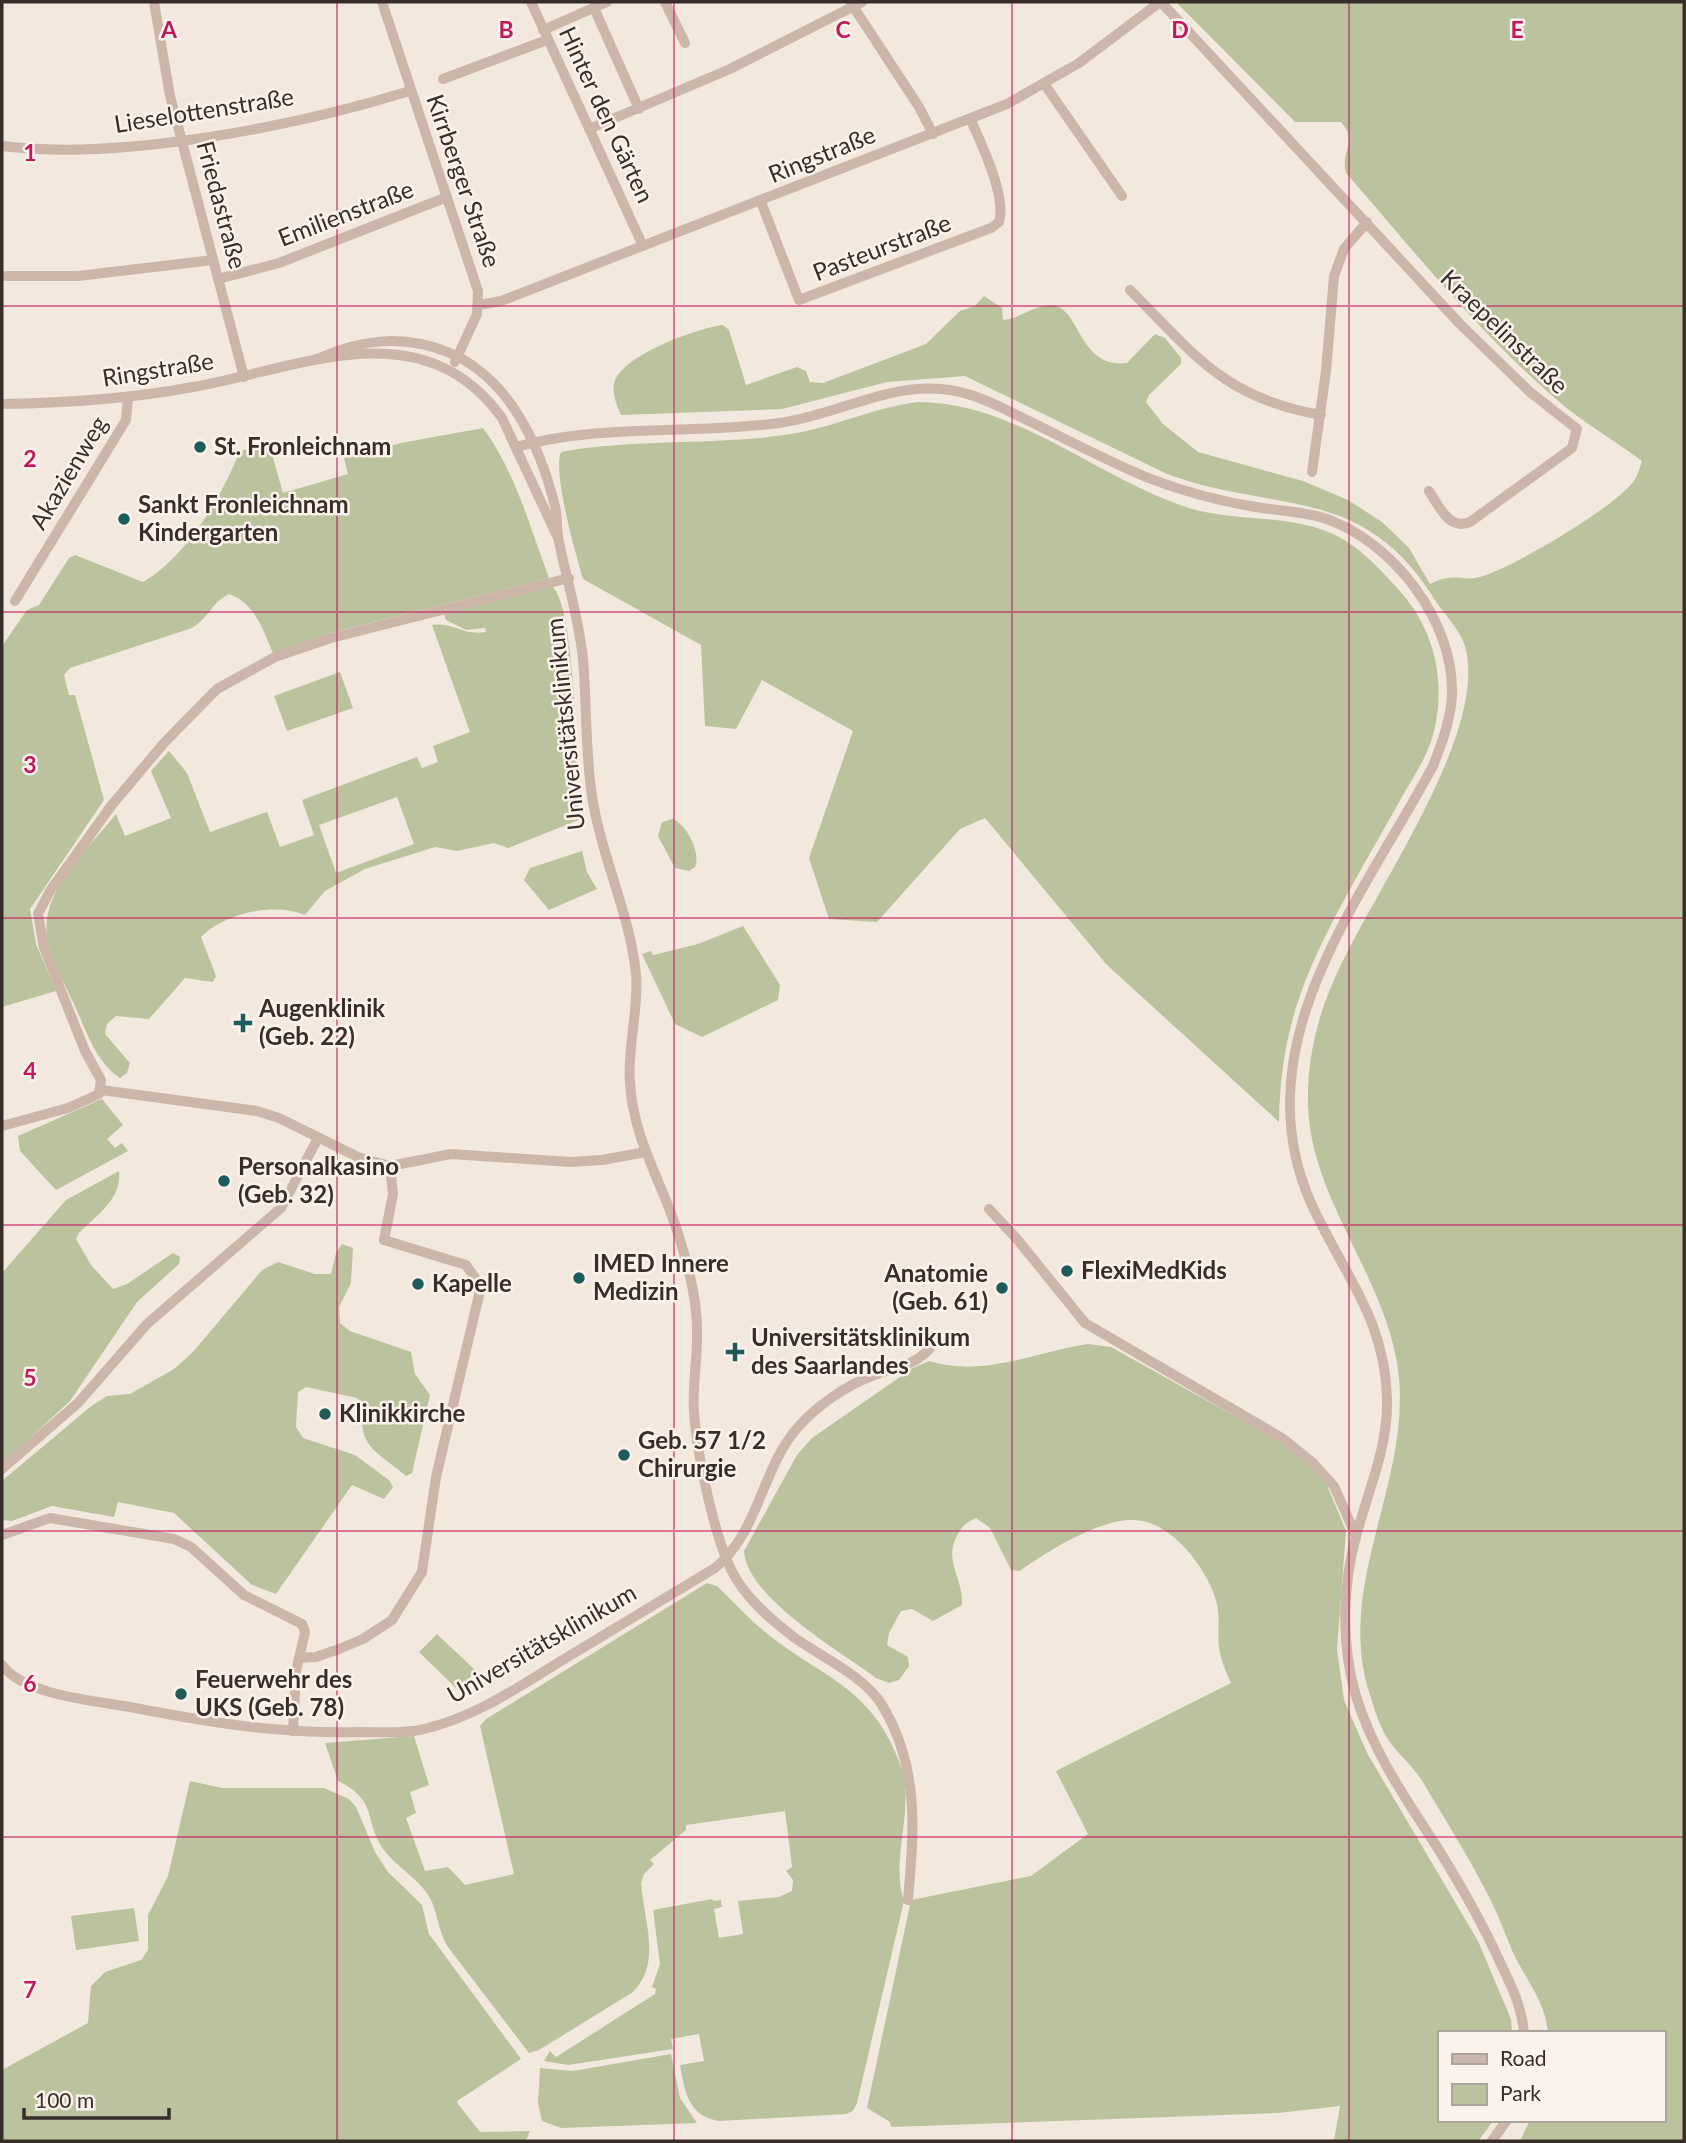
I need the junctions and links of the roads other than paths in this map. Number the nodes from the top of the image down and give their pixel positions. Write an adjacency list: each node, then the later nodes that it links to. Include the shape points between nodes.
1 (154, 2): 18 (street, Friedastraße)
2 (382, 2): 13 (street, Kirrberger Straße)
3 (531, 2): 9 (street, Hinter den Gärten)
4 (607, 2): 8 (street)
5 (665, 2): 10 (street)
6 (1161, 2): 12 (street, Ringstraße); 23 (street, Kraepelinstraße)
7 (855, 3): 14 (street, via 730,69); 17 (street)
8 (594, 8): 9 (street); 14 (street)
9 (545, 35): 11 (street); 16 (street, Hinter den Gärten)
10 (685, 43)
11 (443, 79)
12 (1045, 85): 15 (street, Ringstraße); 20 (street)
13 (411, 91): 18 (street, Lieselottenstraße, via 288,121); 21 (street, Kirrberger Straße)
14 (639, 109): 16 (street)
15 (971, 120): 17 (street, Ringstraße); 22 (street, Pasteurstraße, via 995,185 999,222 799,300)
16 (589, 129): 24 (street, Hinter den Gärten)
17 (933, 134): 22 (street, Ringstraße)
18 (182, 139): 19 (street, Lieselottenstraße, via 95,148); 25 (street, Friedastraße)
19 (2, 146)
20 (1122, 196)
21 (447, 197): 27 (street, Emilienstraße, via 279,263); 29 (street, Kirrberger Straße, via 475,279)
22 (761, 202): 24 (street, Ringstraße)
23 (1367, 222): 36 (street, via 1344,249 1334,276); 40 (street, Kraepelinstraße, via 1498,362 1577,429 1572,448 1471,522 1459,525 1448,520)
24 (643, 246): 29 (street, Ringstraße)
25 (213, 260): 26 (street, via 78,276); 27 (street, Friedastraße)
26 (2, 276)
27 (218, 279): 33 (street, Friedastraße)
28 (1130, 290): 36 (street, via 1224,380 1270,403)
29 (479, 305): 30 (street, Kirrberger Straße)
30 (458, 356): 31 (street, Ringstraße, via 411,341 384,340 342,347); 32 (street, Kirrberger Straße); 37 (street, Ringstraße, via 503,394)
31 (317, 359): 32 (street, Ringstraße, via 376,352 422,359); 33 (street, Ringstraße)
32 (450, 370): 38 (street, Ringstraße, via 491,403)
33 (244, 377): 34 (street, Ringstraße)
34 (128, 398): 35 (street, Ringstraße); 43 (street, Akazienweg, via 126,420)
35 (2, 404)
36 (1321, 415): 39 (street)
37 (533, 442): 38 (street); 41 (street, Ringstraße, via 556,511); 53 (street, via 618,430 775,424 893,393 944,389 991,403 1169,486 1342,526 1380,550 1418,594 1446,649 1452,694 1443,739 1433,766 1311,989 1290,1067 1289,1103 1297,1163 1320,1220 1372,1317 1384,1365 1384,1442)
38 (516, 447): 41 (street, Ringstraße)
39 (1312, 472)
40 (1429, 491)
41 (558, 538): 42 (street, Universitätsklinikum)
42 (569, 578): 44 (street, via 331,638 275,657 217,689 164,743 111,806 38,914 44,948 101,1080); 47 (street, Universitätsklinikum, via 582,653 591,793 634,959 629,1080)
43 (15, 601)
44 (101, 1090): 45 (street, via 88,1102); 46 (street, via 257,1111)
45 (2, 1126)
46 (318, 1138): 48 (street); 51 (street, via 281,1208 147,1324 78,1402)
47 (646, 1152): 48 (street, via 570,1162 451,1154); 54 (street, Universitätsklinikum, via 680,1240 692,1288 698,1336 696,1434)
48 (390, 1166): 55 (street, via 393,1194 384,1240 466,1265 473,1270 479,1295 438,1466 422,1572 392,1620 339,1649)
49 (989, 1209): 53 (street, via 1085,1323 1282,1438 1312,1463 1334,1486)
50 (930, 1348): 54 (street, Universitätsklinikum, via 920,1359 867,1377 831,1398 797,1428 775,1464 740,1544)
51 (2, 1469)
52 (2, 1535): 55 (street, via 50,1518 174,1539 191,1547 244,1595 302,1623 305,1632)
53 (1356, 1536): 59 (street, via 1346,1626 1356,1695 1373,1744 1490,1938 1513,1988)
54 (726, 1559): 57 (street, Universitätsklinikum, via 470,1714 421,1730); 58 (street, Universitätsklinikum, via 737,1581 761,1609 880,1701 911,1775)
55 (299, 1658): 57 (street)
56 (2, 1665): 57 (street, Universitätsklinikum, via 35,1687 65,1695 221,1725)
57 (293, 1731)
58 (908, 1900)
59 (1524, 2031)
60 (1506, 2122): 61 (street)
61 (1492, 2141)

